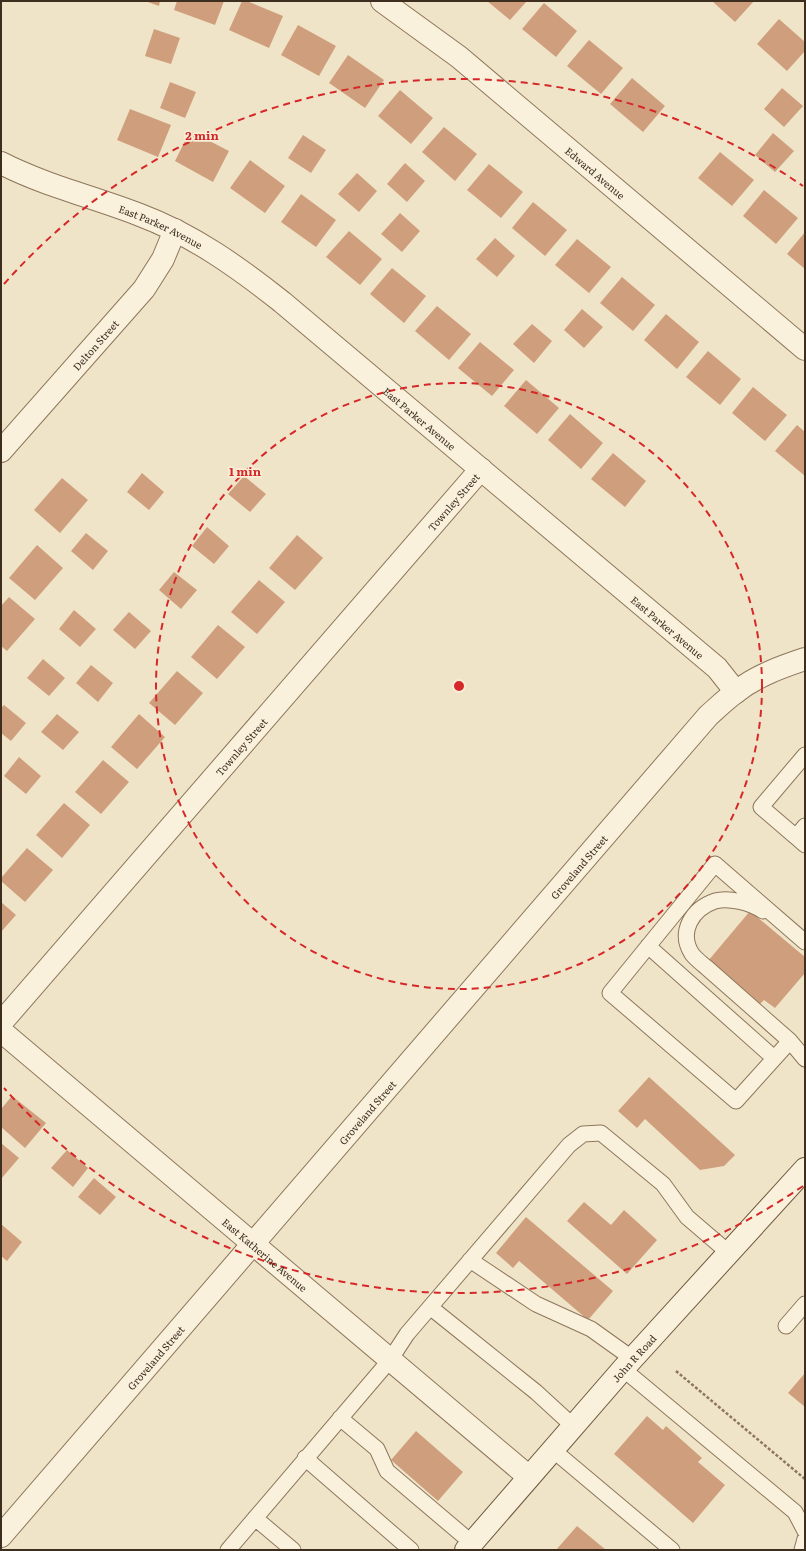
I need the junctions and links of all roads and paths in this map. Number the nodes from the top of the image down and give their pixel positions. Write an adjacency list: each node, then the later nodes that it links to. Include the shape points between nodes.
1 (382, 1): 4 (street, Edward Avenue, via 459,57)
2 (1, 163): 3 (street, East Parker Avenue, via 47,184 140,215)
3 (175, 230): 5 (street, Delton Street, via 163,259 144,289); 6 (street, East Parker Avenue, via 216,253 282,302)
4 (805, 348)
5 (1, 451)
6 (481, 469): 8 (street, East Parker Avenue, via 716,668); 14 (street, Townley Street)
7 (805, 659): 8 (street, via 775,669)
8 (736, 692): 20 (street, Groveland Street, via 708,716)
9 (805, 755): 10 (lane, via 761,807)
10 (802, 836)
11 (787, 926): 12 (lane); 13 (lane, via 715,864); 16 (lane, via 758,908 736,901 716,901 697,911 688,923 686,938 692,954 706,968)
12 (805, 942)
13 (648, 946): 17 (lane); 17 (lane, via 610,992 736,1101)
14 (1, 1023)
15 (1, 1031): 20 (street, East Katherine Avenue)
16 (790, 1040): 17 (lane); 18 (lane)
17 (774, 1058)
18 (805, 1059)
19 (802, 1179): 21 (street, John R Road)
20 (253, 1245): 26 (street, East Katherine Avenue); 37 (street, Groveland Street)
21 (729, 1253): 22 (lane, via 687,1217 663,1184 601,1133 583,1134 569,1145); 27 (street, John R Road)
22 (470, 1260): 24 (lane); 27 (lane, via 536,1304 591,1329)
23 (805, 1304): 25 (lane)
24 (430, 1307): 26 (lane, via 407,1334); 30 (lane, via 536,1392)
25 (786, 1326)
26 (390, 1360): 29 (lane); 33 (street, East Katherine Avenue)
27 (628, 1364): 30 (street, John R Road); 36 (lane, via 795,1512)
28 (676, 1371): 34 (path)
29 (340, 1418): 32 (lane); 39 (lane, via 377,1449 387,1471)
30 (573, 1426): 31 (street, John R Road)
31 (553, 1450): 33 (street, John R Road); 43 (lane)
32 (305, 1458): 35 (lane); 42 (lane)
33 (530, 1477): 39 (street, John R Road)
34 (805, 1479)
35 (255, 1518): 40 (lane); 41 (lane)
36 (805, 1531)
37 (1, 1536)
38 (805, 1539): 44 (lane)
39 (469, 1546)
40 (228, 1550)
41 (293, 1550)
42 (411, 1550)
43 (672, 1550)
44 (802, 1550)

